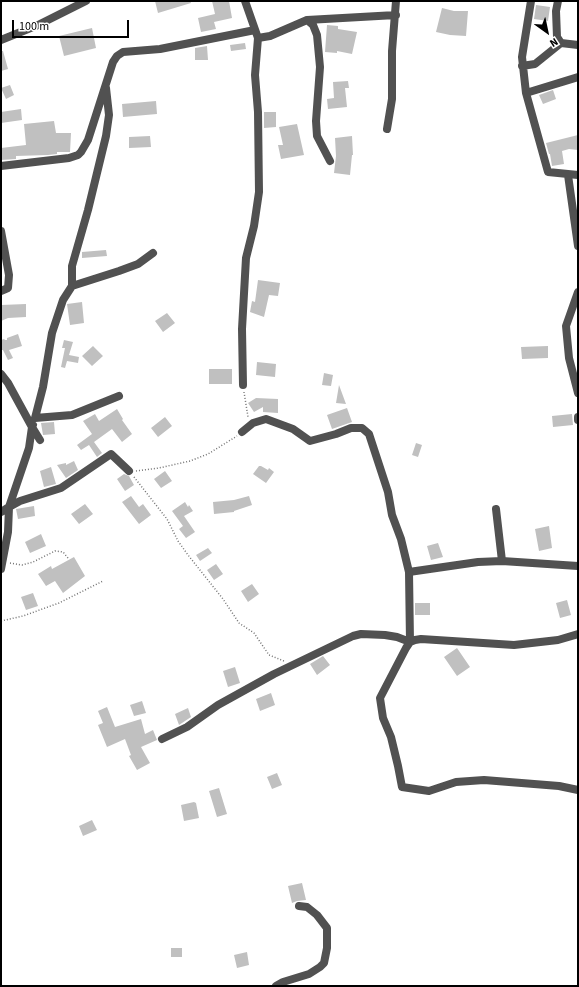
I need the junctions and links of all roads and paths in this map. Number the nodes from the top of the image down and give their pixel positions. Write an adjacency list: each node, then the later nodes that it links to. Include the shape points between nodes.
1 (86, 1): 9 (street)
2 (245, 1): 8 (street)
3 (396, 1): 6 (street)
4 (531, 1): 12 (street)
5 (558, 1): 10 (street, via 557,37)
6 (396, 15): 7 (street); 16 (street, via 392,51 392,99)
7 (307, 20): 8 (street, via 270,36); 17 (street, via 317,35 320,67 317,136)
8 (256, 34): 14 (street, via 123,52 113,62); 28 (street, via 259,192 246,258 242,329)
9 (1, 40)
10 (561, 43): 11 (street); 12 (street, via 535,64)
11 (578, 45)
12 (522, 66): 15 (street)
13 (578, 77): 15 (street)
14 (106, 85): 18 (street, via 82,152 69,158); 24 (street, via 109,115 106,136 72,266)
15 (526, 93): 19 (street, via 548,172)
16 (387, 129)
17 (330, 161)
18 (1, 166)
19 (568, 175): 20 (street); 22 (street)
20 (578, 175)
21 (1, 231): 25 (street, via 9,275 8,288)
22 (578, 246)
23 (153, 253): 24 (street, via 138,264)
24 (72, 286): 31 (street, via 63,300 52,333)
25 (1, 291)
26 (578, 292): 29 (street, via 566,326 569,358)
27 (1, 374): 33 (street)
28 (243, 385): 32 (path)
29 (578, 393)
30 (118, 396): 31 (street, via 72,415)
31 (35, 418): 33 (street)
32 (248, 420)
33 (32, 428): 35 (street); 37 (street, via 29,448)
34 (242, 432): 36 (path, via 208,454 190,461); 45 (street, via 253,423 266,419 293,429 310,441 351,428 362,428 369,434 388,492)
35 (40, 440)
36 (129, 471): 37 (street, via 111,454 60,488); 50 (path, via 167,519 178,541 240,623 254,633 269,655)
37 (9, 507): 39 (street); 40 (street)
38 (496, 509): 42 (street)
39 (1, 512)
40 (4, 558): 41 (path, via 10,563 22,565 55,551 63,552); 44 (street)
41 (68, 558)
42 (502, 562): 43 (street); 45 (street, via 478,562)
43 (578, 566)
44 (1, 570)
45 (409, 572): 49 (street)
46 (103, 581): 47 (path, via 59,603)
47 (1, 621)
48 (578, 634): 49 (street, via 558,640 514,645 421,639)
49 (410, 642): 50 (street, via 385,635 361,634); 52 (street, via 380,698 402,787 429,791 456,782 484,780)
50 (291, 665): 51 (street, via 233,696 187,727)
51 (162, 739)
52 (578, 790)
53 (299, 906): 54 (street, via 307,907 327,928 324,963 309,974)
54 (276, 986)

